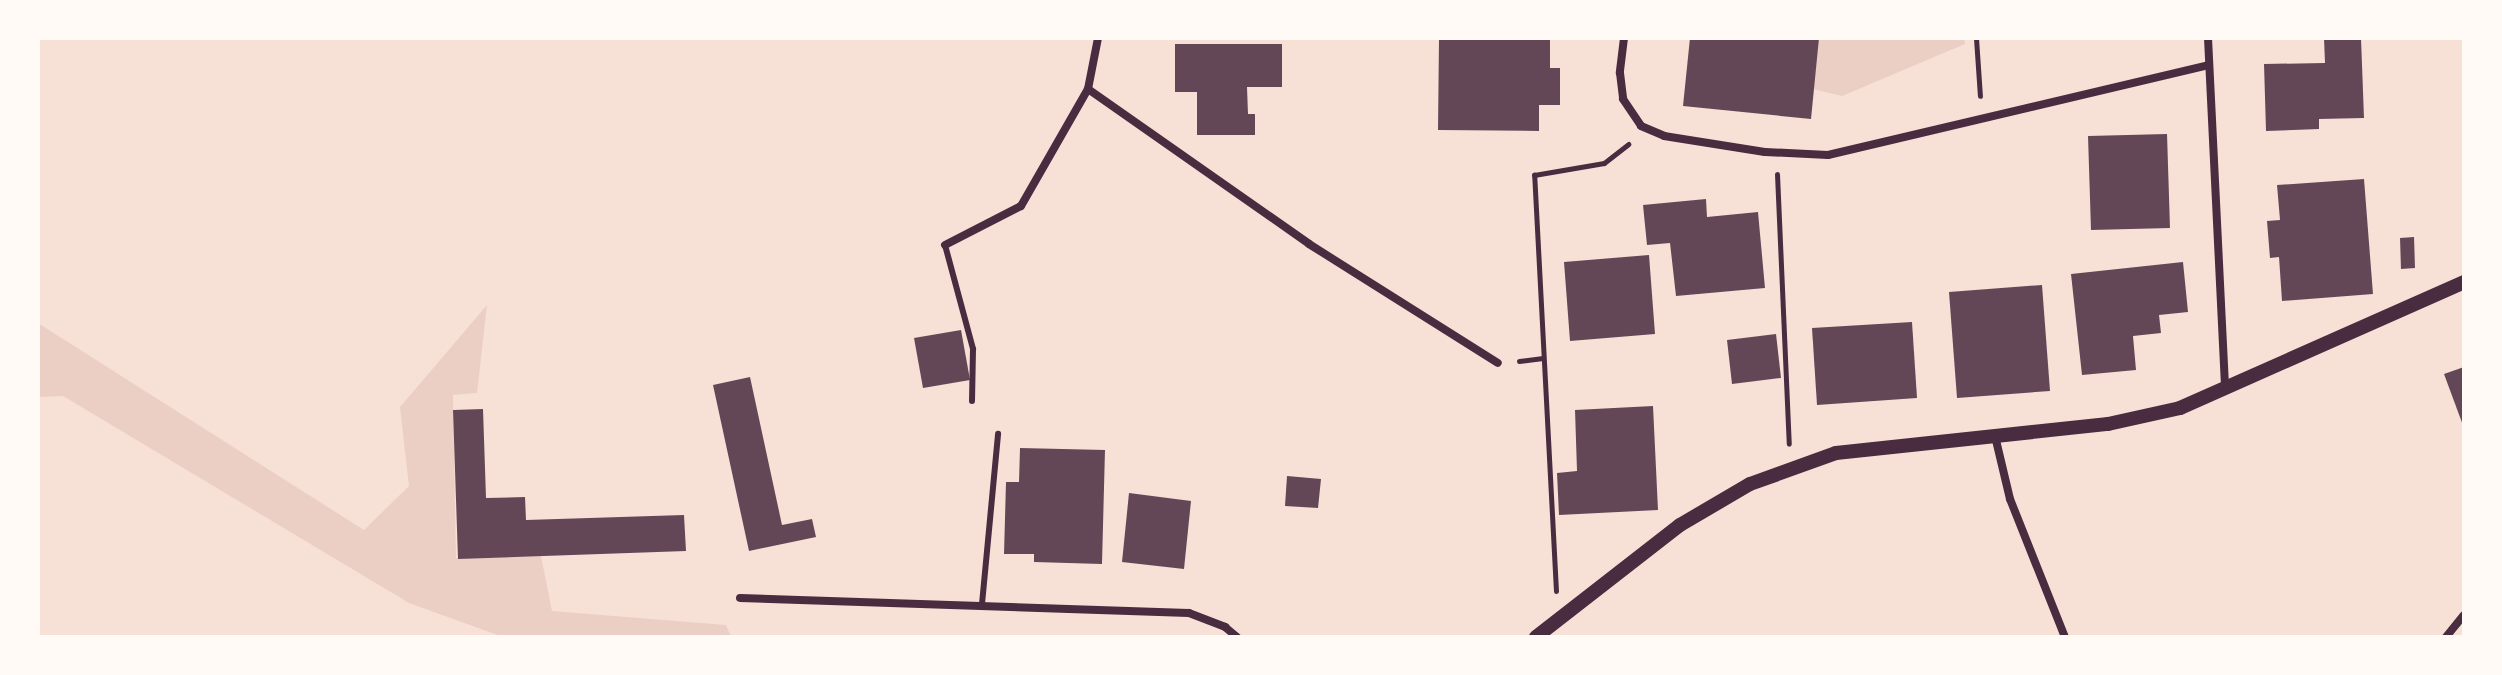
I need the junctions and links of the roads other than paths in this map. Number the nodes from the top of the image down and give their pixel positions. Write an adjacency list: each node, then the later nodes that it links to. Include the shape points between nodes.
1 (1098, 38): 5 (street)
2 (1624, 38): 4 (street, via 1623,99 1630,114 1648,129 1664,136 1828,155)
3 (2208, 38): 4 (street)
4 (2208, 65): 9 (street)
5 (1088, 89): 6 (street, via 1021,206); 8 (street, via 1309,244)
6 (945, 245): 10 (lane, via 973,349)
7 (2464, 282): 9 (street)
8 (1498, 363)
9 (2225, 387): 12 (street, via 2180,408 2108,424)
10 (972, 401)
11 (998, 434): 14 (lane)
12 (1995, 436): 17 (street, via 1836,453 1750,484 1680,525); 18 (street, via 2010,499)
13 (740, 598): 14 (street)
14 (982, 604): 16 (street, via 1189,613)
15 (2464, 615): 19 (street)
16 (1237, 637)
17 (1536, 637)
18 (2065, 637)
19 (2446, 637)

